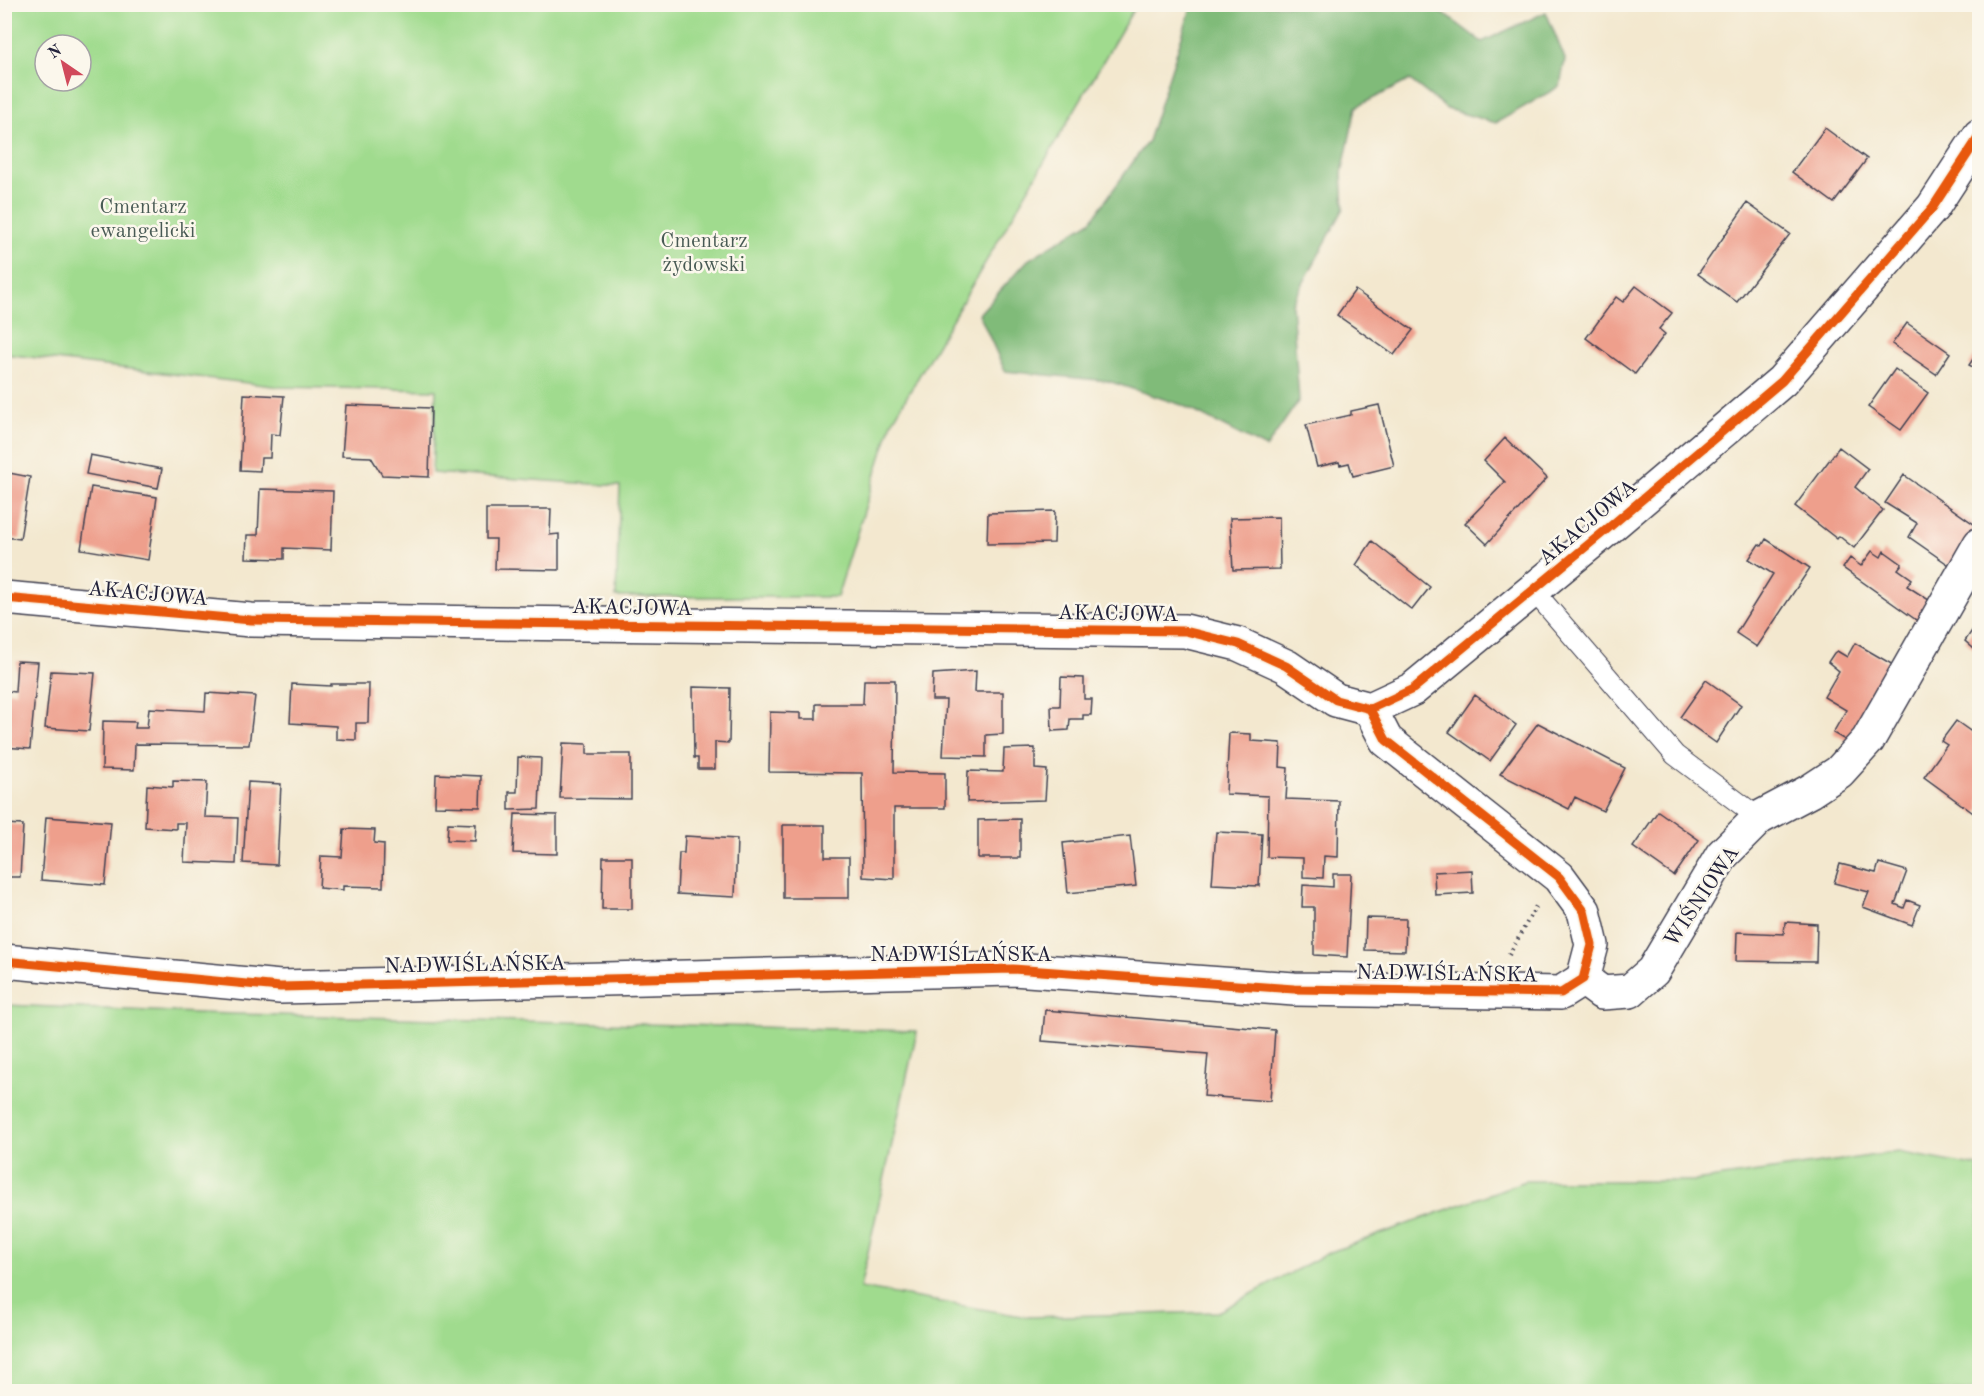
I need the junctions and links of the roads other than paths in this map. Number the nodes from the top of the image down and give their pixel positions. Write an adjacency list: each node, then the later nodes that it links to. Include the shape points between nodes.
1 (1980, 135): 3 (street, AKACJOWA, via 1933,207 1782,381)
2 (1980, 543): 6 (street, WIŚNIOWA, via 1868,740 1839,772)
3 (1533, 590): 5 (street, AKACJOWA, via 1413,689); 6 (lane, via 1676,755)
4 (4, 598): 5 (street, AKACJOWA, via 251,620 1185,631 1238,644 1286,666 1336,700)
5 (1370, 709): 8 (street, via 1386,740 1559,877 1584,911 1592,945)
6 (1760, 818): 8 (street, WIŚNIOWA, via 1722,855 1653,970 1630,991 1602,993)
7 (4, 961): 8 (street, NADWIŚLAŃSKA, via 280,987 1013,969 1294,989 1561,993)
8 (1583, 980)

